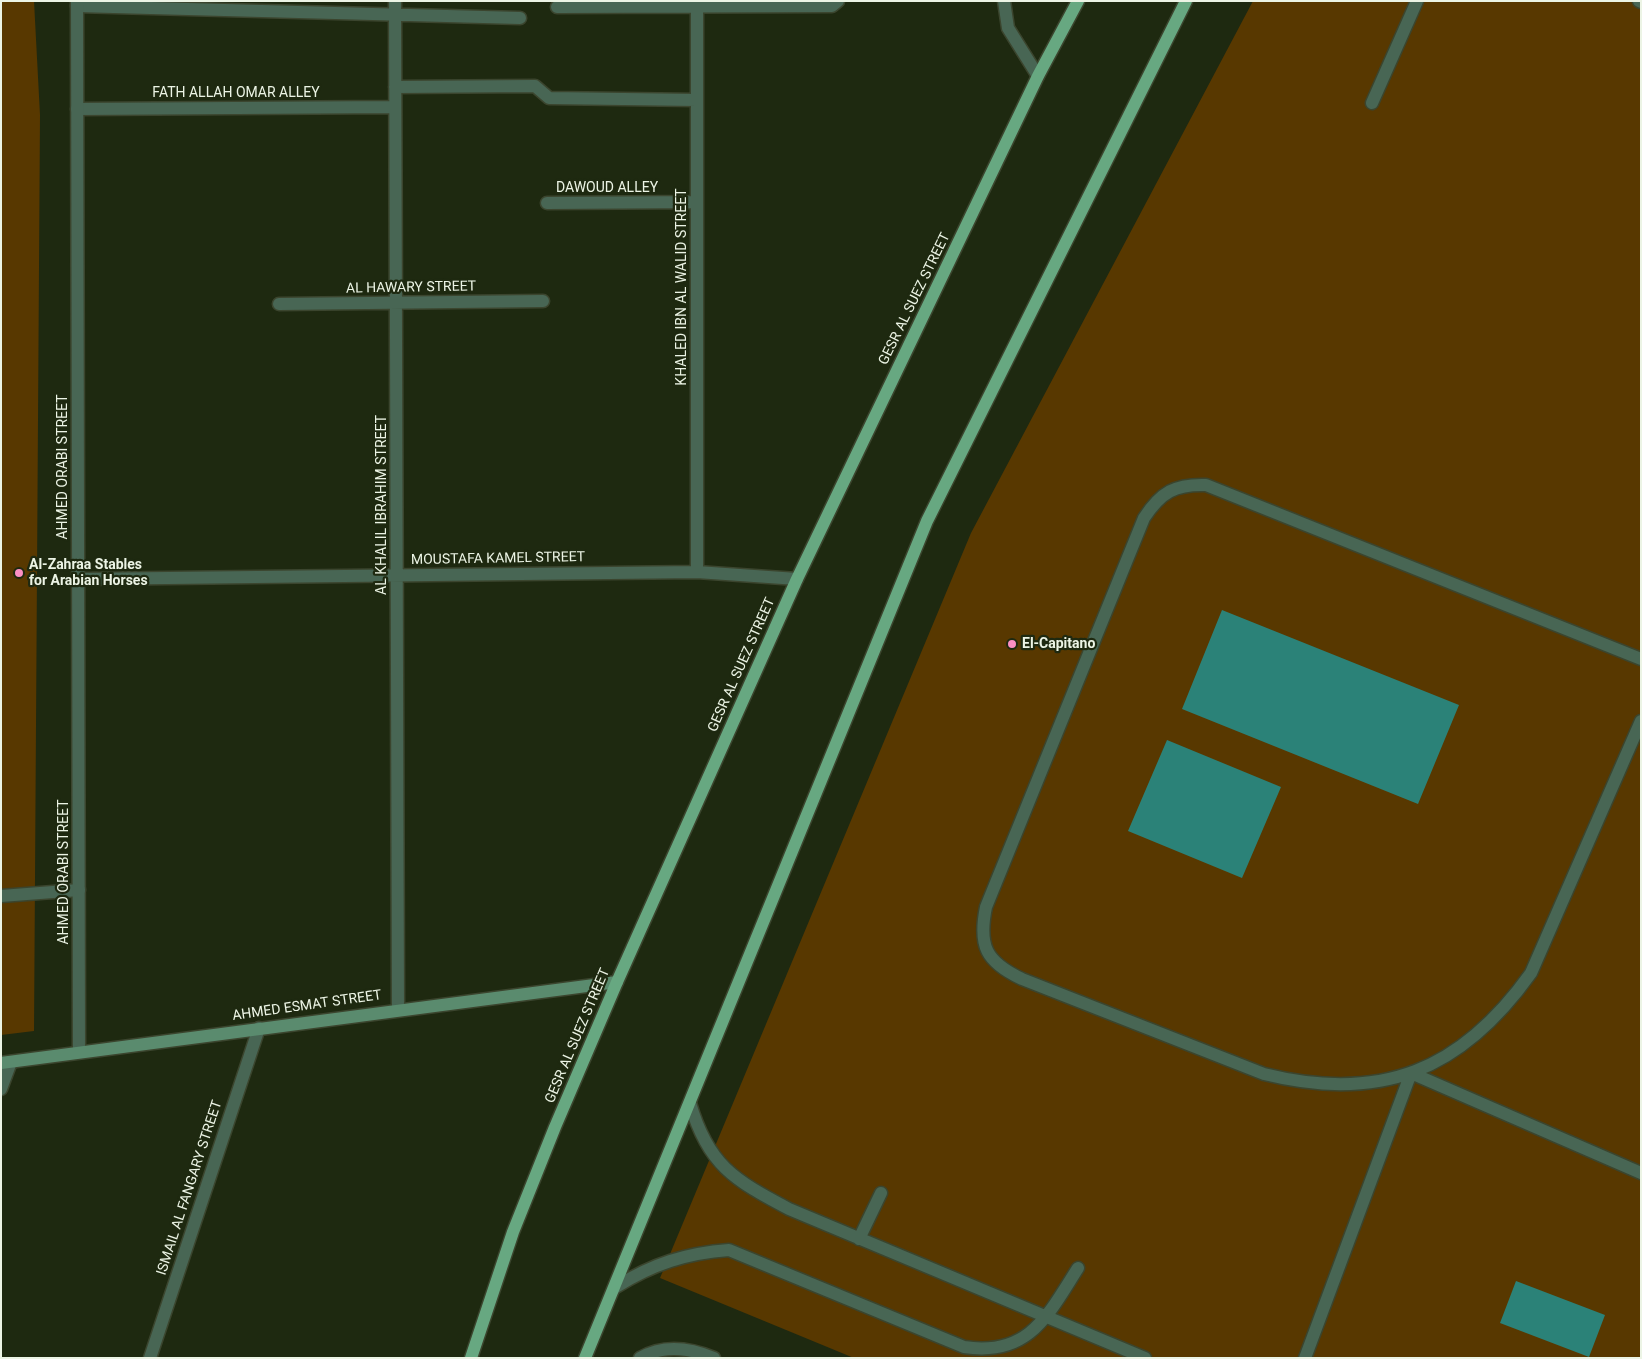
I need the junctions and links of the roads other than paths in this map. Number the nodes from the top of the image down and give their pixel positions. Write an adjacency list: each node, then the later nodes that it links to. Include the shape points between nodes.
1 (395, 1): 10 (street, AL KHALIL IBRAHIM STREET)
2 (838, 1): 8 (street, via 832,6)
3 (1004, 1): 12 (street, via 1008,28)
4 (1078, 1): 12 (main road, GESR AL SUEZ STREET)
5 (1186, 1): 38 (main road, via 927,521)
6 (1417, 1): 15 (street)
7 (77, 3): 10 (street); 17 (street, AHMED ORABI STREET)
8 (698, 4): 9 (street); 14 (street, KHALED IBN AL WALID STREET)
9 (556, 7)
10 (395, 14): 11 (street); 13 (street, AL KHALIL IBRAHIM STREET)
11 (520, 18)
12 (1038, 76): 26 (main road, GESR AL SUEZ STREET)
13 (396, 87): 14 (street, via 536,86 549,98); 16 (street, AL KHALIL IBRAHIM STREET)
14 (697, 100): 18 (street, KHALED IBN AL WALID STREET)
15 (1372, 103)
16 (395, 107): 17 (street, FATH ALLAH OMAR ALLEY); 21 (street, AL KHALIL IBRAHIM STREET)
17 (77, 109): 25 (street, AHMED ORABI STREET)
18 (697, 202): 19 (street, DAWOUD ALLEY); 23 (street, KHALED IBN AL WALID STREET)
19 (547, 203)
20 (543, 301): 21 (street, AL HAWARY STREET)
21 (396, 303): 22 (street, AL HAWARY STREET); 24 (street, AL KHALIL IBRAHIM STREET)
22 (279, 304)
23 (697, 572): 24 (street, MOUSTAFA KAMEL STREET); 26 (street, MOUSTAFA KAMEL STREET)
24 (397, 576): 25 (street, MOUSTAFA KAMEL STREET); 32 (street, AL KHALIL IBRAHIM STREET)
25 (79, 579): 29 (street, AHMED ORABI STREET)
26 (797, 579): 31 (main road, GESR AL SUEZ STREET)
27 (1641, 659): 36 (street, via 1206,485 1187,485 1169,491 1154,502 1144,518 986,907 982,930 987,952 1002,969 1022,978 1264,1074 1300,1083 1338,1086 1375,1082)
28 (1641, 721): 36 (street, via 1530,974 1508,1006 1480,1034 1447,1057)
29 (80, 890): 30 (street); 34 (street, AHMED ORABI STREET)
30 (1, 896)
31 (617, 982): 32 (main road, AHMED ESMAT STREET); 46 (main road, GESR AL SUEZ STREET, via 548,1144)
32 (398, 1009): 33 (main road, AHMED ESMAT STREET)
33 (259, 1028): 34 (main road, AHMED ESMAT STREET); 45 (street, ISMAIL AL FANGARY STREET)
34 (79, 1052): 35 (main road, AHMED ESMAT STREET)
35 (6, 1062): 37 (street)
36 (1411, 1073): 39 (street); 51 (street)
37 (1, 1090)
38 (690, 1103): 41 (street, via 698,1130 712,1154 731,1175 788,1209); 43 (main road)
39 (1641, 1173)
40 (881, 1193): 41 (street)
41 (859, 1239): 44 (street)
42 (1078, 1268): 44 (street)
43 (616, 1286): 44 (street, via 641,1271 670,1260 699,1252 729,1250 964,1347 982,1350 1018,1342); 47 (main road)
44 (1046, 1318): 50 (street)
45 (150, 1358)
46 (471, 1358)
47 (585, 1358)
48 (640, 1358): 49 (street, via 659,1350 675,1349)
49 (714, 1358)
50 (1145, 1358)
51 (1305, 1358)

